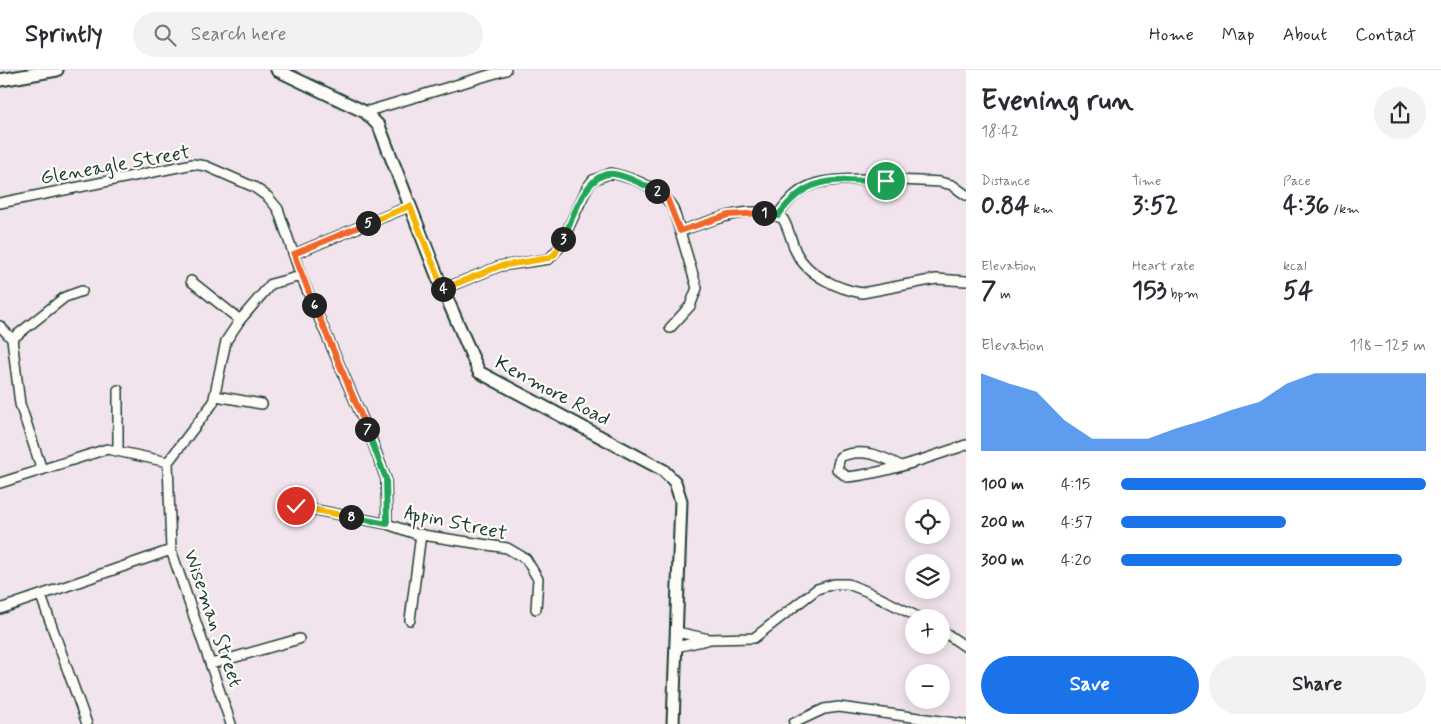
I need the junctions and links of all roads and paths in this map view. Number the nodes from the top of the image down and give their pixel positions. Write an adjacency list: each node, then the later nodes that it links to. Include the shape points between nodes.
1 (56, 70): 4 (street)
2 (277, 70): 5 (street, Kenmore Road)
3 (506, 70): 5 (street)
4 (0, 80)
5 (365, 112): 8 (street, Kenmore Road, via 378,126)
6 (966, 195): 9 (street, via 952,185 940,182 833,181 810,185 797,193)
7 (0, 204): 11 (street, Gleneagle Street, via 193,164 206,166 254,187 268,197 278,209)
8 (410, 206): 11 (street); 15 (street, Kenmore Road)
9 (778, 216): 10 (street, via 766,213 728,215); 14 (street, via 786,224 802,262 821,277 850,291 862,293 936,279)
10 (680, 231): 15 (street, via 667,198 621,175 602,175 587,188 559,248 549,258 500,266); 19 (street, via 697,288 690,306)
11 (294, 254): 12 (street, Gleneagle Street)
12 (301, 276): 17 (street, via 271,284); 31 (street, Gleneagle Street, via 386,479)
13 (191, 281): 17 (street)
14 (966, 281)
15 (443, 289): 39 (street, Kenmore Road, via 474,364 485,377 663,470 676,482 681,501)
16 (82, 291): 20 (street, via 65,297)
17 (240, 320): 22 (street, via 226,341)
18 (0, 326): 20 (street)
19 (670, 328)
20 (12, 338): 28 (street, via 20,404)
21 (118, 390): 25 (street)
22 (216, 396): 23 (street); 26 (street, via 209,412)
23 (262, 404)
24 (966, 445): 27 (street)
25 (118, 450): 26 (street); 28 (street, via 107,449)
26 (168, 462): 33 (street, Wiseman Street)
27 (901, 466): 27 (street, via 881,456 852,451 840,457 837,469 847,477)
28 (42, 470): 29 (street)
29 (0, 483)
30 (296, 506): 31 (street, Appin Street)
31 (387, 524): 32 (street, Appin Street)
32 (421, 534): 36 (street, Appin Street, via 507,548 526,559 538,579); 38 (street)
33 (171, 550): 34 (street); 45 (street, Wiseman Street)
34 (41, 596): 35 (street); 47 (street)
35 (0, 609)
36 (536, 609)
37 (905, 610): 42 (street, via 848,584 834,584 818,589 754,638)
38 (410, 620)
39 (677, 632): 42 (street); 43 (street, Kenmore Road)
40 (950, 636): 44 (street)
41 (299, 639): 45 (street)
42 (709, 640): 43 (street)
43 (676, 647): 49 (street, Kenmore Road)
44 (966, 647)
45 (211, 664): 48 (street, Wiseman Street)
46 (794, 723): 50 (street, via 824,709 839,707)
47 (87, 724)
48 (231, 724)
49 (673, 724)
50 (963, 724)

